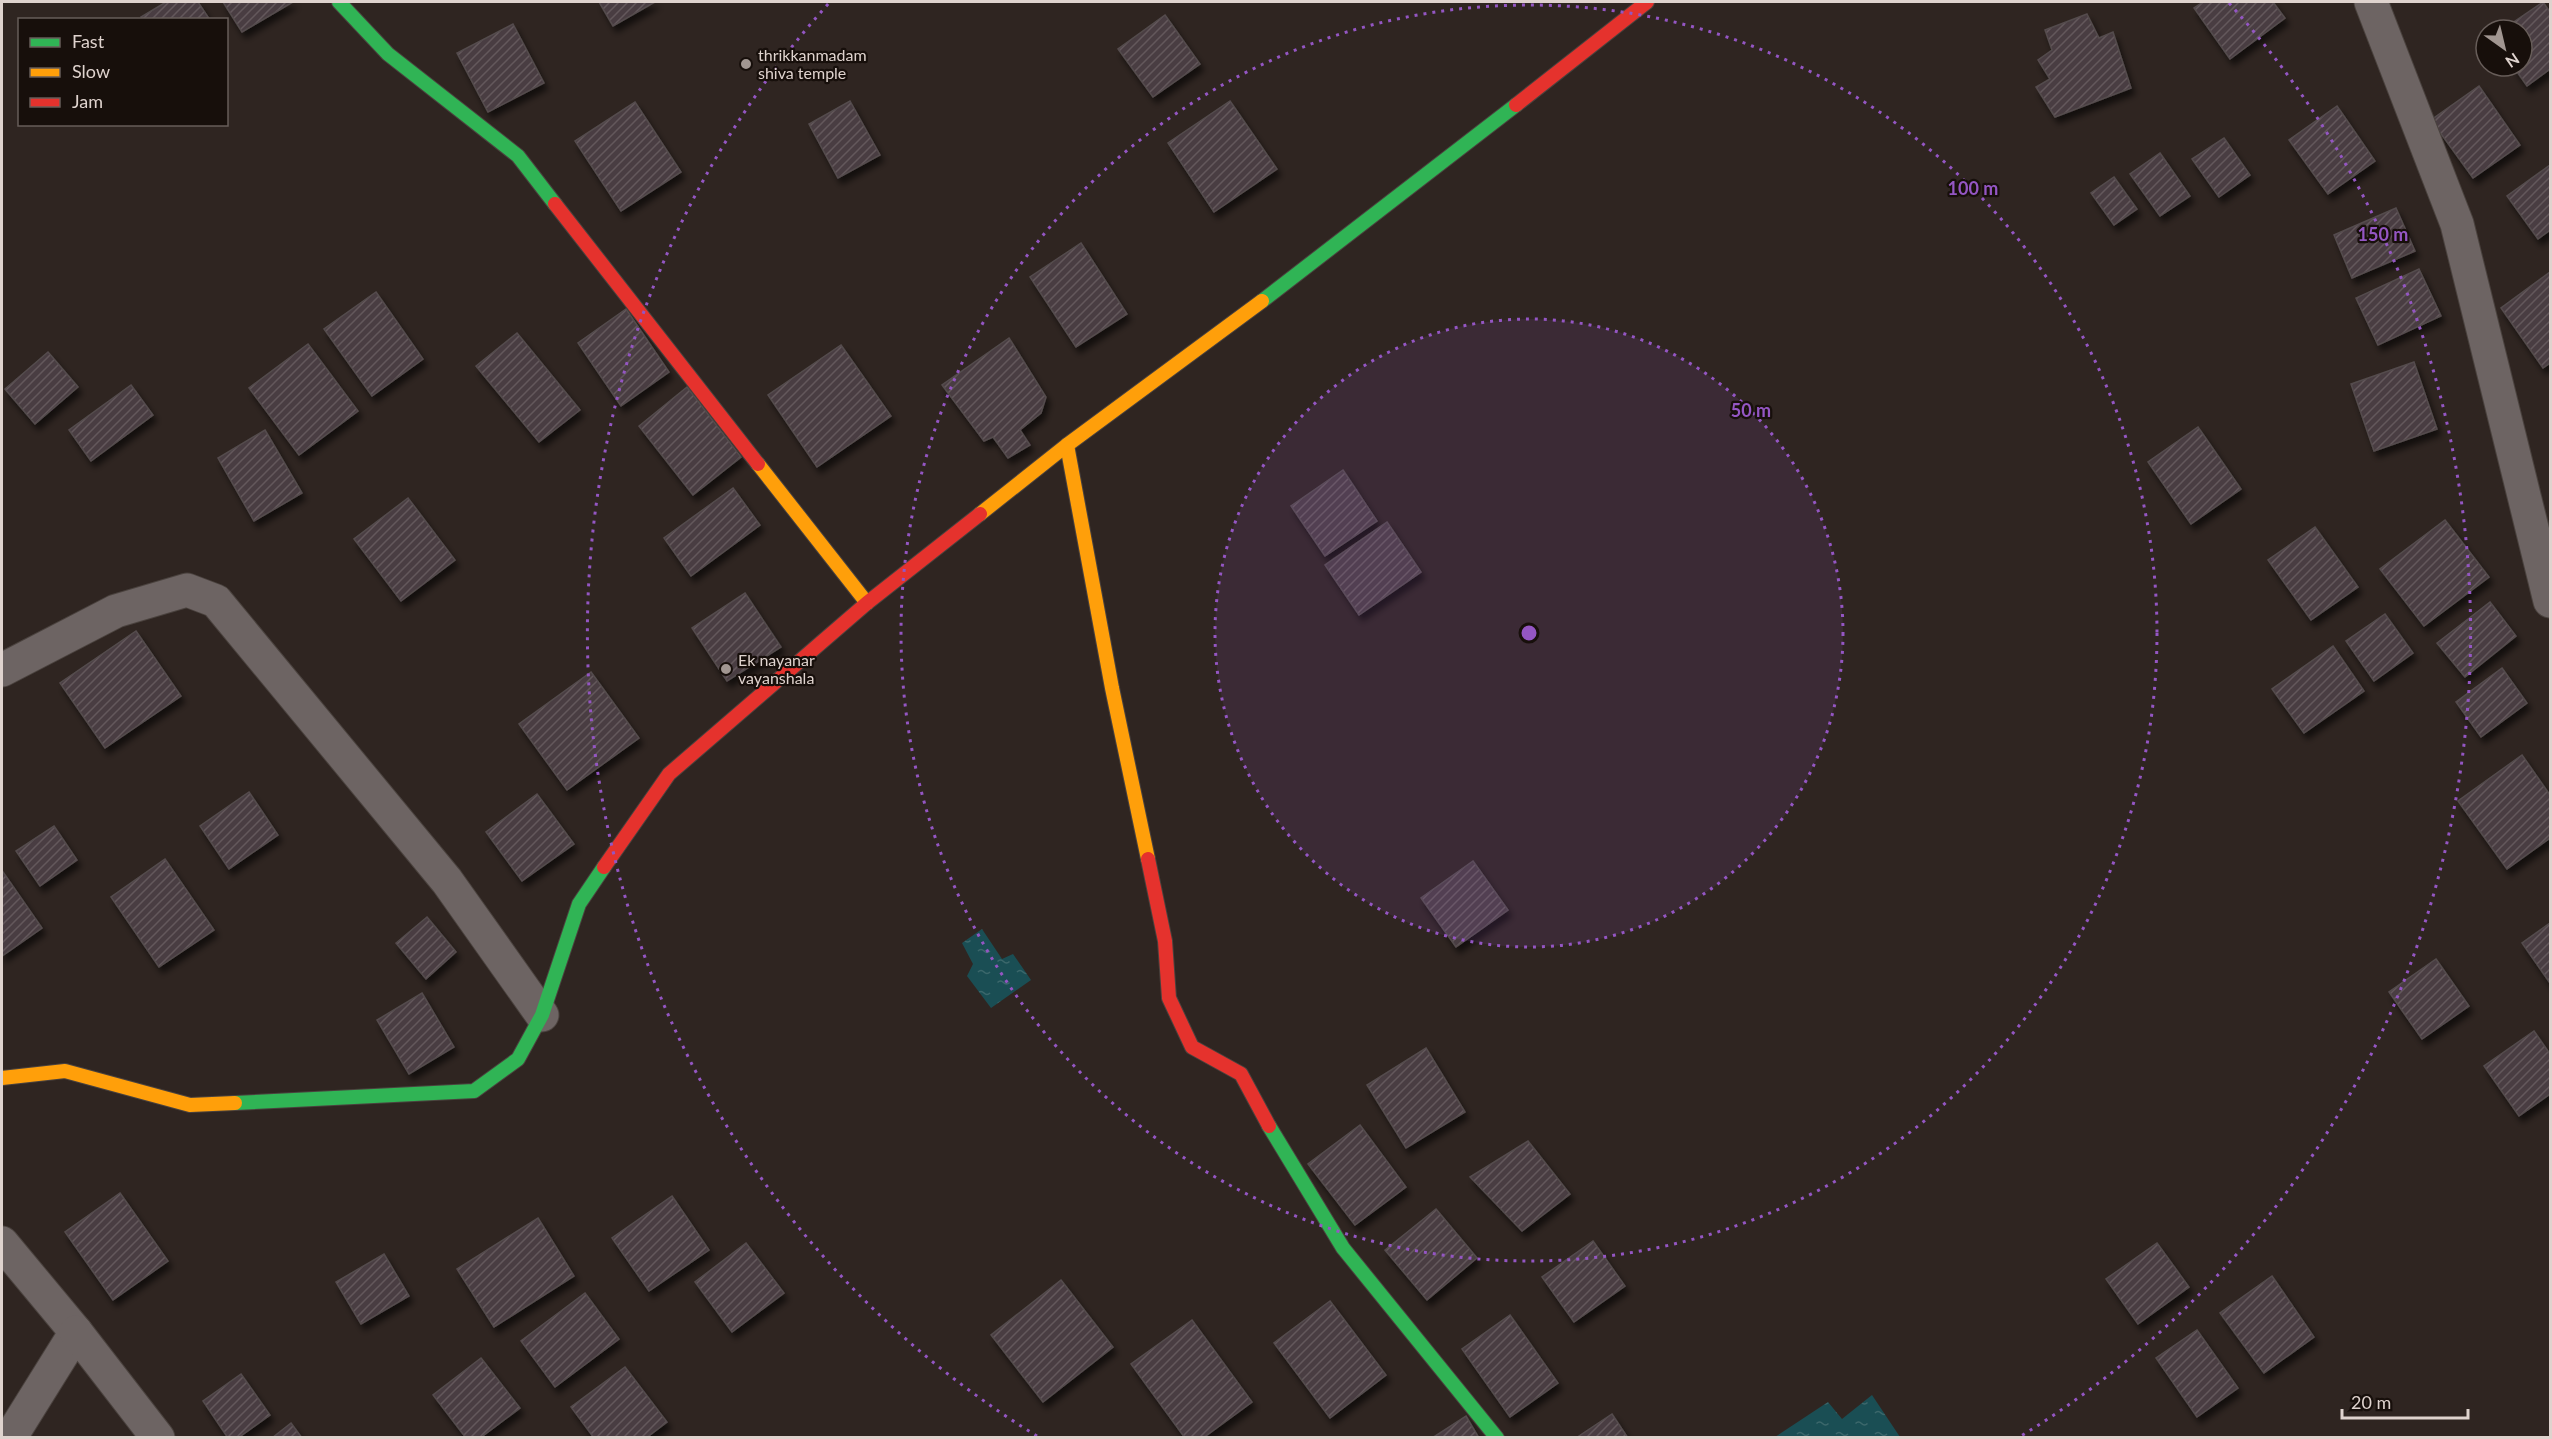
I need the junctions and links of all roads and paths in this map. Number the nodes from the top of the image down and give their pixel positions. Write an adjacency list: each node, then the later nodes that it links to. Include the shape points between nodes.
1 (339, 2): 6 (street, via 388,54 518,156)
2 (1647, 2): 4 (street, via 1312,264)
3 (2371, 2): 5 (street, via 2457,224)
4 (1067, 445): 6 (street); 14 (street, via 1165,941 1169,998 1192,1047 1241,1074 1343,1248)
5 (2550, 601)
6 (867, 603): 8 (street, via 669,774 579,904)
7 (2, 670): 8 (street, via 116,611 187,590 216,601 447,880)
8 (542, 1015): 9 (street, via 518,1059 474,1091 190,1106 65,1071)
9 (2, 1078)
10 (2, 1243): 11 (street)
11 (76, 1332): 12 (street); 13 (street)
12 (10, 1437)
13 (158, 1437)
14 (1497, 1437)

